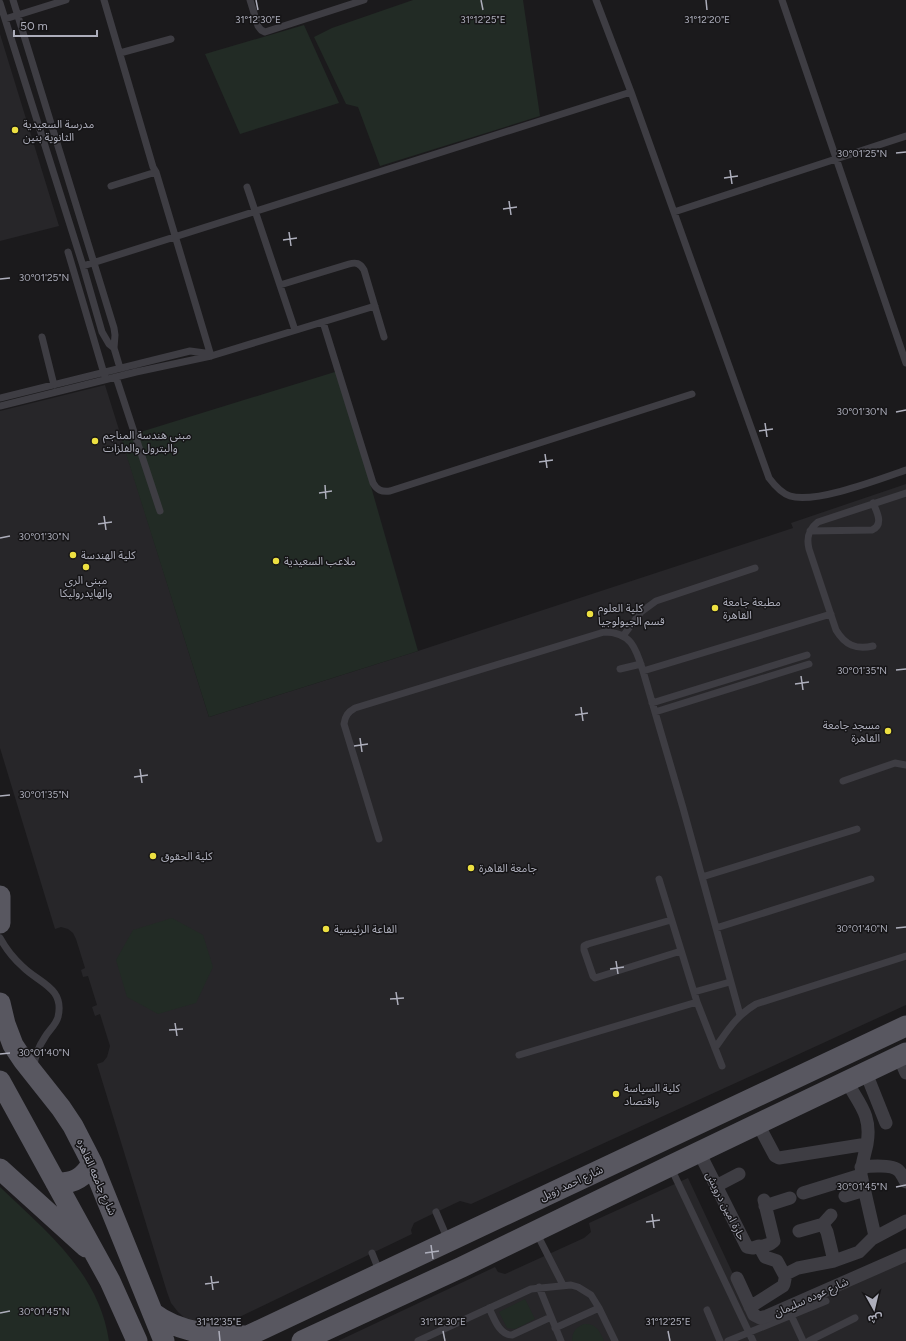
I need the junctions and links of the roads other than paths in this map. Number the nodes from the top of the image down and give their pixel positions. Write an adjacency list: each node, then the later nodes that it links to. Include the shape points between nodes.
1 (13, 0): 9 (lane)
2 (66, 0): 9 (lane)
3 (104, 0): 12 (lane)
4 (250, 0): 5 (lane, via 258,26 265,32)
5 (364, 0)
6 (596, 0): 13 (lane)
7 (782, 0): 15 (lane)
8 (0, 3): 10 (lane)
9 (18, 15): 10 (lane); 23 (lane)
10 (5, 19): 24 (lane)
11 (170, 39): 12 (lane)
12 (120, 53): 16 (lane)
13 (631, 92): 19 (lane); 20 (lane)
14 (906, 136): 15 (lane)
15 (835, 159): 20 (lane); 33 (lane)
16 (156, 172): 17 (lane); 21 (lane)
17 (111, 186)
18 (247, 187): 19 (lane)
19 (255, 211): 21 (lane); 25 (lane)
20 (674, 212): 41 (lane, via 769,478 778,489 790,496 820,496)
21 (175, 237): 23 (lane); 32 (lane)
22 (68, 252): 35 (lane)
23 (94, 262): 24 (lane); 31 (lane, via 114,328)
24 (83, 266): 31 (lane, via 102,332)
25 (280, 285): 26 (lane, via 355,262 361,264 364,270); 28 (lane)
26 (375, 306): 27 (lane); 29 (lane)
27 (323, 322): 28 (lane); 38 (lane, via 373,483 376,489 382,492)
28 (295, 330): 32 (lane)
29 (384, 336)
30 (42, 337): 37 (lane)
31 (114, 348): 34 (lane)
32 (211, 356): 34 (lane, via 190,351); 36 (lane)
33 (906, 363)
34 (120, 368): 35 (lane)
35 (105, 376): 36 (lane); 37 (lane); 40 (lane)
36 (116, 377): 44 (lane)
37 (54, 385): 39 (lane)
38 (692, 394)
39 (0, 398)
40 (0, 406)
41 (906, 470)
42 (906, 493): 43 (lane)
43 (873, 503): 45 (lane, via 818,522); 45 (lane, via 879,520 878,526 872,530)
44 (160, 511)
45 (810, 531): 47 (lane, via 809,549)
46 (755, 568): 48 (lane, via 656,601 641,612)
47 (831, 614): 49 (lane, via 836,630 847,644 864,648); 54 (lane)
48 (623, 636): 51 (lane, via 631,642); 60 (lane, via 614,632 604,632 349,711 344,724)
49 (873, 646)
50 (807, 655): 55 (lane)
51 (640, 664): 53 (lane); 54 (lane)
52 (810, 664): 56 (lane)
53 (620, 669)
54 (643, 671): 55 (lane)
55 (652, 703): 56 (lane)
56 (655, 712): 61 (lane)
57 (906, 765): 58 (lane, via 895,763)
58 (843, 781)
59 (856, 829): 61 (lane)
60 (379, 839)
61 (702, 877): 67 (lane)
62 (659, 879): 65 (lane)
63 (872, 879): 67 (lane)
64 (0, 896): 66 (main road)
65 (671, 920): 69 (lane); 69 (lane, via 588,944 584,946 584,950 594,978)
66 (0, 924)
67 (716, 928): 71 (lane)
68 (0, 938): 82 (lane, via 23,968 47,984 58,1000 56,1022 36,1055)
69 (681, 951): 72 (lane)
70 (906, 956): 75 (lane, via 756,1004)
71 (730, 982): 72 (lane); 75 (lane)
72 (694, 992): 73 (lane)
73 (697, 1002): 77 (lane); 78 (lane)
74 (0, 1004): 82 (main road, شارع جامعه القاهره, via 13,1045)
75 (740, 1015): 77 (lane)
76 (906, 1026): 108 (main road, شارع احمد زويل)
77 (716, 1048): 80 (lane)
78 (518, 1055)
79 (904, 1061): 81 (main road)
80 (722, 1066)
81 (866, 1072): 84 (main road); 85 (street)
82 (35, 1075): 89 (main road, شارع جامعه القاهره, via 61,1108)
83 (0, 1081): 95 (main road)
84 (847, 1082): 86 (main road); 87 (street, via 868,1121)
85 (886, 1123)
86 (758, 1124): 87 (street, via 775,1156 779,1158); 88 (main road)
87 (867, 1144): 91 (street)
88 (699, 1152): 90 (main road); 96 (street, حارة امين درويش)
89 (92, 1163): 95 (main road, via 78,1179); 124 (main road, شارع جامعه القاهره)
90 (670, 1166): 106 (main road); 130 (lane)
91 (861, 1171): 94 (street, via 877,1166 896,1169); 97 (street); 98 (street)
92 (739, 1174): 96 (street)
93 (4, 1178): 112 (main road)
94 (906, 1182)
95 (56, 1183): 112 (main road)
96 (716, 1186): 109 (street, حارة امين درويش, via 747,1247)
97 (865, 1190): 99 (street); 107 (street)
98 (803, 1193)
99 (845, 1196)
100 (790, 1198): 109 (street, حارة امين درويش, via 765,1203 774,1241)
101 (436, 1212): 108 (lane)
102 (831, 1215): 104 (street)
103 (906, 1221): 107 (street)
104 (822, 1225): 105 (street); 113 (street, via 827,1232)
105 (804, 1227)
106 (536, 1231): 117 (lane); 135 (main road)
107 (875, 1236): 113 (street, via 859,1252)
108 (449, 1241): 114 (main road, شارع احمد زويل)
109 (760, 1247): 115 (street, حارة امين درويش, via 765,1257 777,1261)
110 (372, 1253): 114 (lane)
111 (906, 1255): 120 (street, شارع عوده سليمان, via 764,1318 757,1317)
112 (98, 1258): 132 (main road)
113 (834, 1261): 115 (street, via 798,1268)
114 (380, 1273): 127 (main road, شارع احمد زويل)
115 (785, 1276): 120 (street, via 783,1286)
116 (737, 1278): 120 (street, شارع عوده سليمان)
117 (563, 1285): 118 (lane); 122 (lane, via 585,1290)
118 (540, 1287): 121 (lane); 126 (lane)
119 (826, 1301): 125 (lane)
120 (750, 1307)
121 (489, 1308): 126 (lane, via 501,1330 508,1335); 136 (lane)
122 (599, 1308): 129 (lane); 138 (lane)
123 (707, 1310): 139 (lane)
124 (153, 1313): 131 (main road, via 163,1321 196,1331); 133 (main road, شارع جامعه القاهره)
125 (792, 1315): 130 (lane); 142 (lane)
126 (551, 1317): 129 (lane)
127 (285, 1318): 131 (main road, شارع احمد زويل); 134 (main road, via 288,1332)
128 (855, 1318): 143 (lane)
129 (556, 1328): 137 (lane)
130 (749, 1332): 140 (lane); 141 (lane)
131 (242, 1338)
132 (137, 1341)
133 (164, 1341)
134 (294, 1341)
135 (302, 1341)
136 (418, 1341)
137 (561, 1341)
138 (615, 1341)
139 (720, 1341)
140 (728, 1341)
141 (754, 1341)
142 (803, 1341)
143 (809, 1341)

